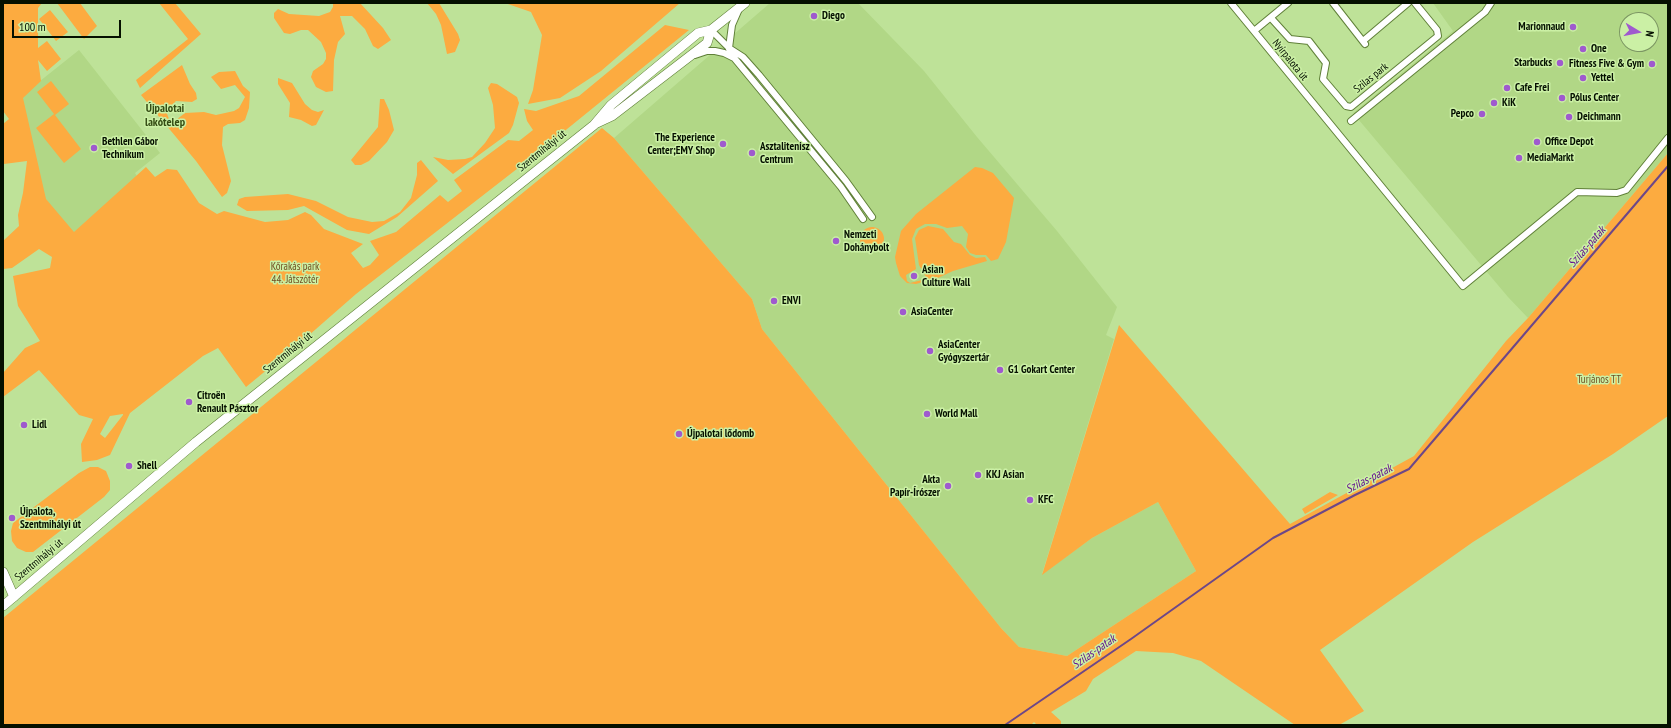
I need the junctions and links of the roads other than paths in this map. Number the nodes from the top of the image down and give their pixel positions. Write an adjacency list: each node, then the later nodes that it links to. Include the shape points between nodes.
1 (1231, 3): 10 (street, Nyírpalota út)
2 (1288, 3): 8 (street)
3 (1333, 3): 4 (street, via 1364,43)
4 (1408, 3)
5 (1415, 3): 8 (street, Szilas park, via 1437,30 1438,36 1351,107 1346,106 1324,79 1326,63 1309,41 1290,39)
6 (1491, 3): 14 (street, via 1485,12)
7 (743, 4): 9 (main road, Szentmihályi út); 11 (street, via 732,25)
8 (1271, 18): 10 (street)
9 (711, 30): 11 (street); 12 (main road, Szentmihályi út, via 707,43); 15 (main road, Szentmihályi út, via 698,33 611,105)
10 (1254, 31): 16 (street, Nyírpalota út, via 1463,286 1577,192 1617,193 1626,190)
11 (729, 48): 13 (street); 17 (street, via 743,57 759,75 846,181)
12 (688, 57): 13 (street, via 715,51); 15 (main road, Szentmihályi út, via 612,116)
13 (735, 59): 18 (street, via 841,187)
14 (1351, 121)
15 (594, 125): 20 (main road, Szentmihályi út, via 196,442)
16 (1668, 138)
17 (872, 217)
18 (863, 219)
19 (3, 572): 20 (main road)
20 (14, 597): 21 (main road, Szentmihályi út)
21 (3, 606)

